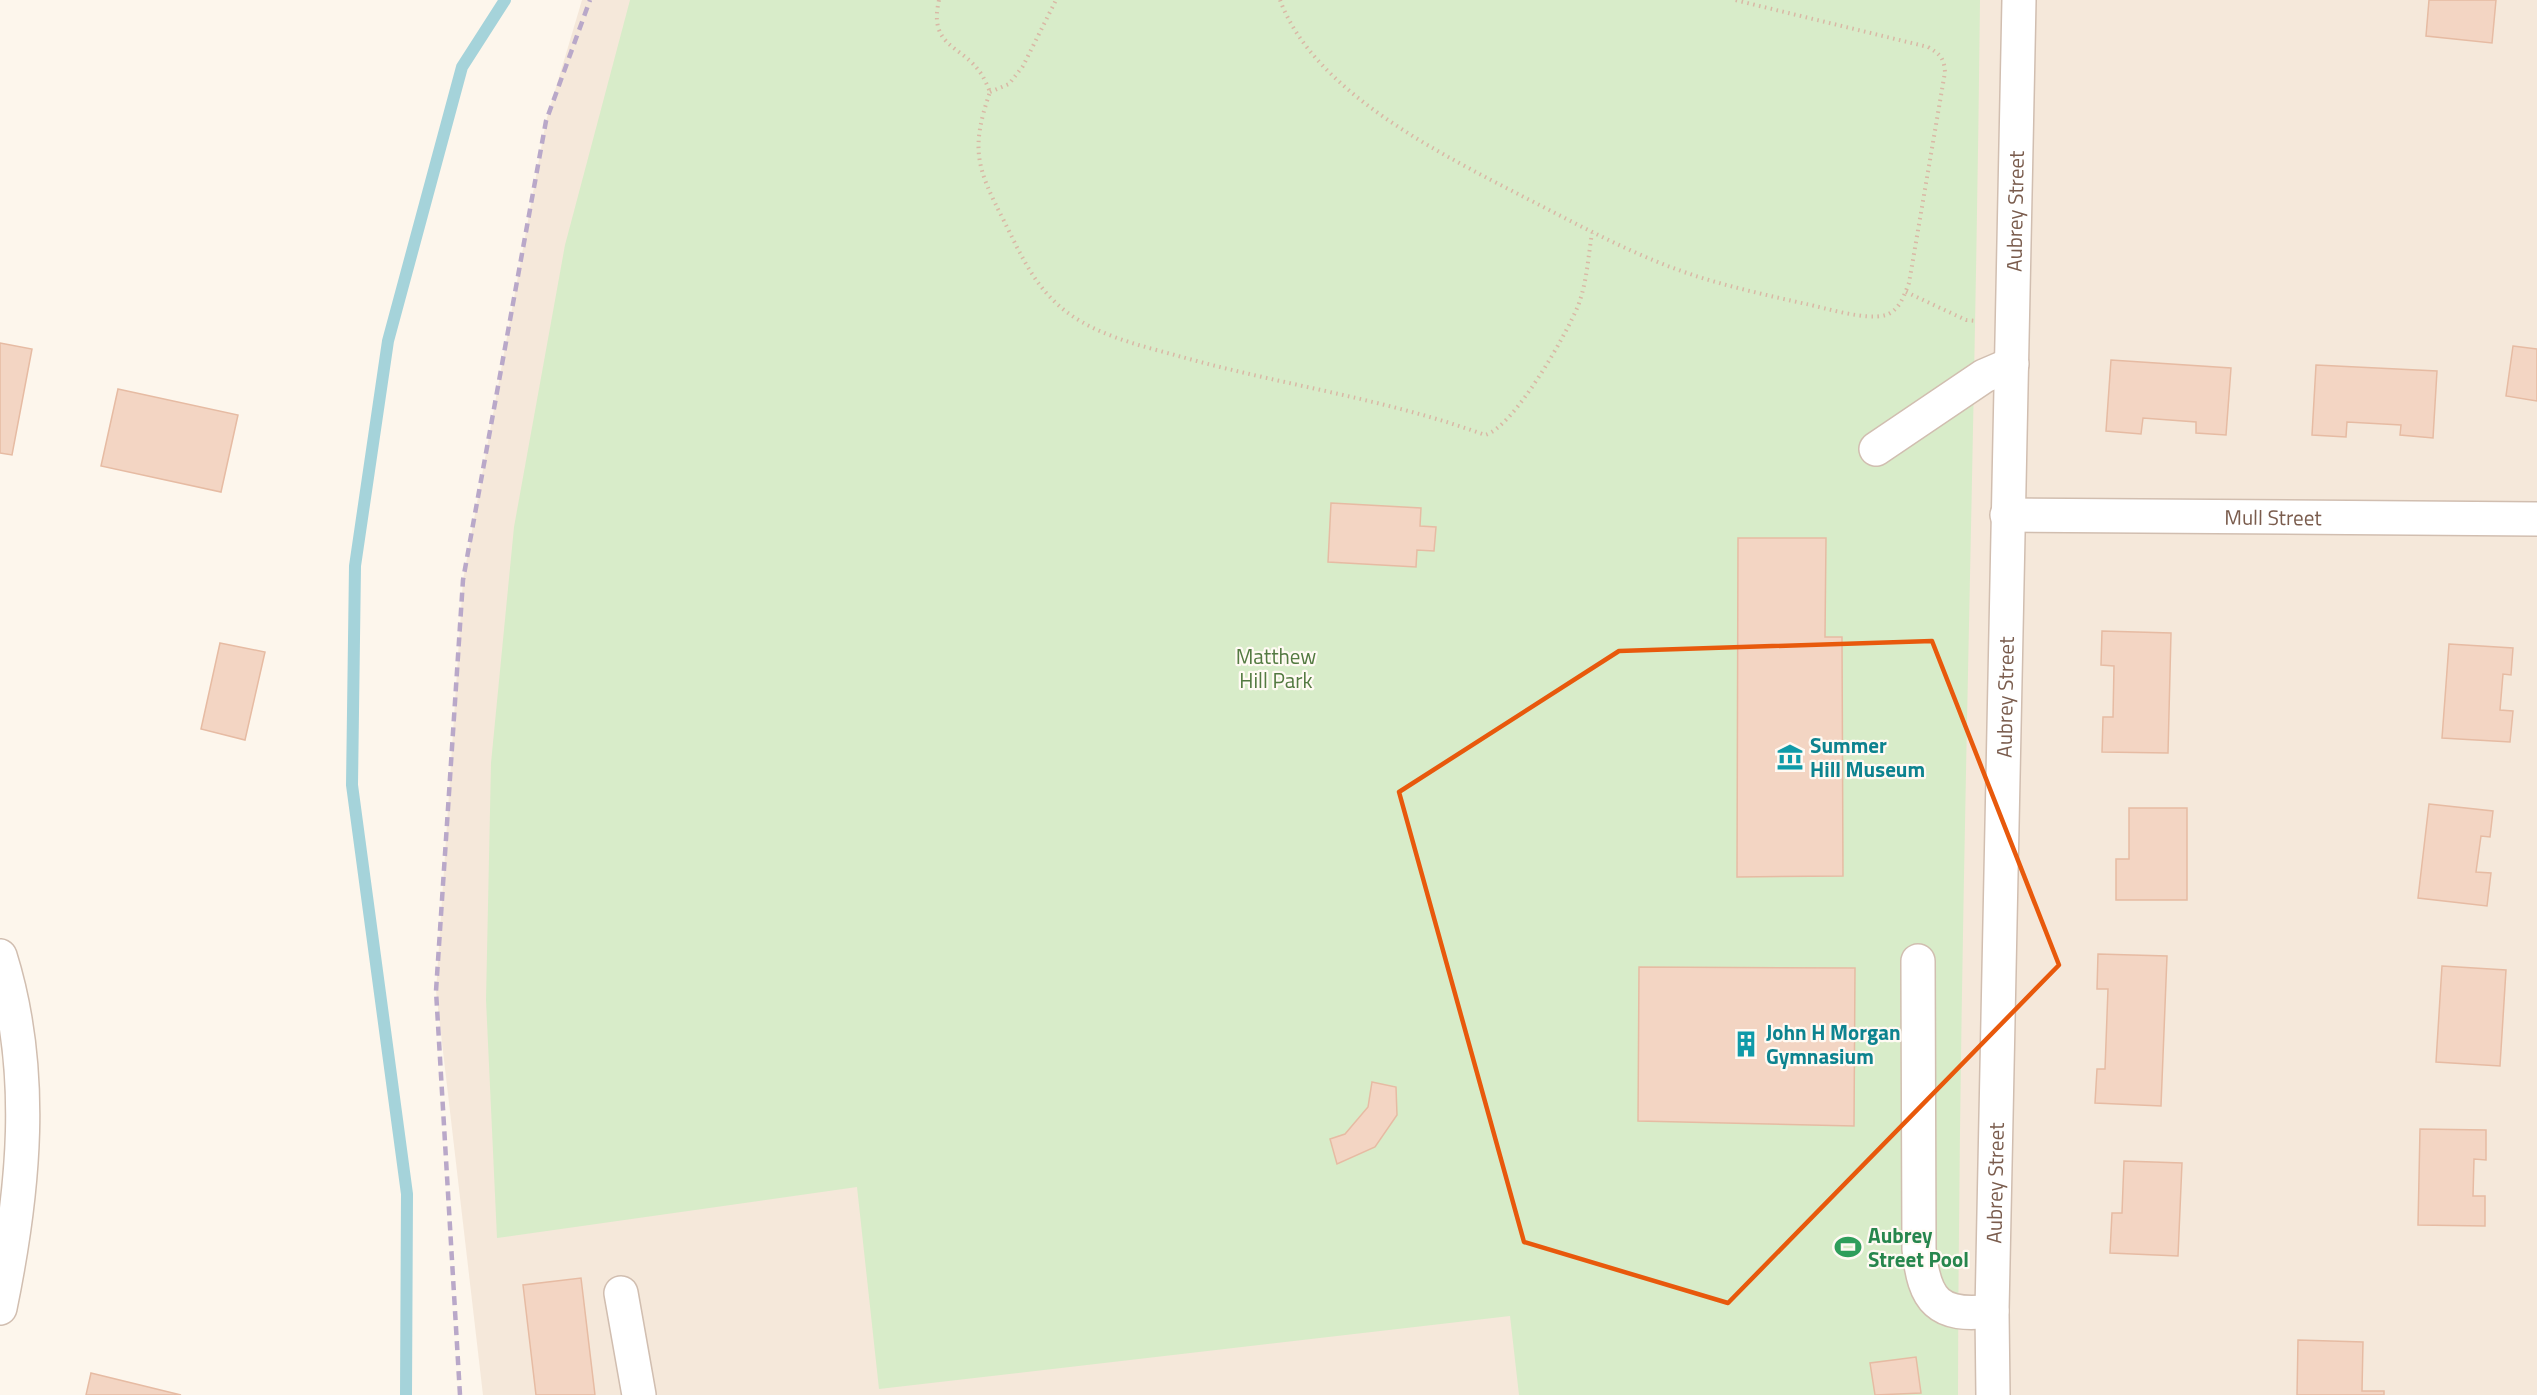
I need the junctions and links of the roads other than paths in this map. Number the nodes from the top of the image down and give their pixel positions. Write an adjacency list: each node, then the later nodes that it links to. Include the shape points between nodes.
1 (2019, 0): 2 (street, Aubrey Street)
2 (2013, 364): 3 (street, via 1984,376); 4 (street, Aubrey Street)
3 (1876, 449)
4 (2007, 515): 5 (street, Mull Street); 10 (street, Aubrey Street)
5 (2537, 519)
6 (0, 956): 9 (street, via 14,1012 24,1113 17,1214)
7 (1918, 961): 10 (street, via 1921,1277 1928,1295 1941,1306 1970,1314)
8 (621, 1293): 11 (street)
9 (0, 1308)
10 (1992, 1311): 12 (street, Aubrey Street)
11 (639, 1395)
12 (1993, 1395)

